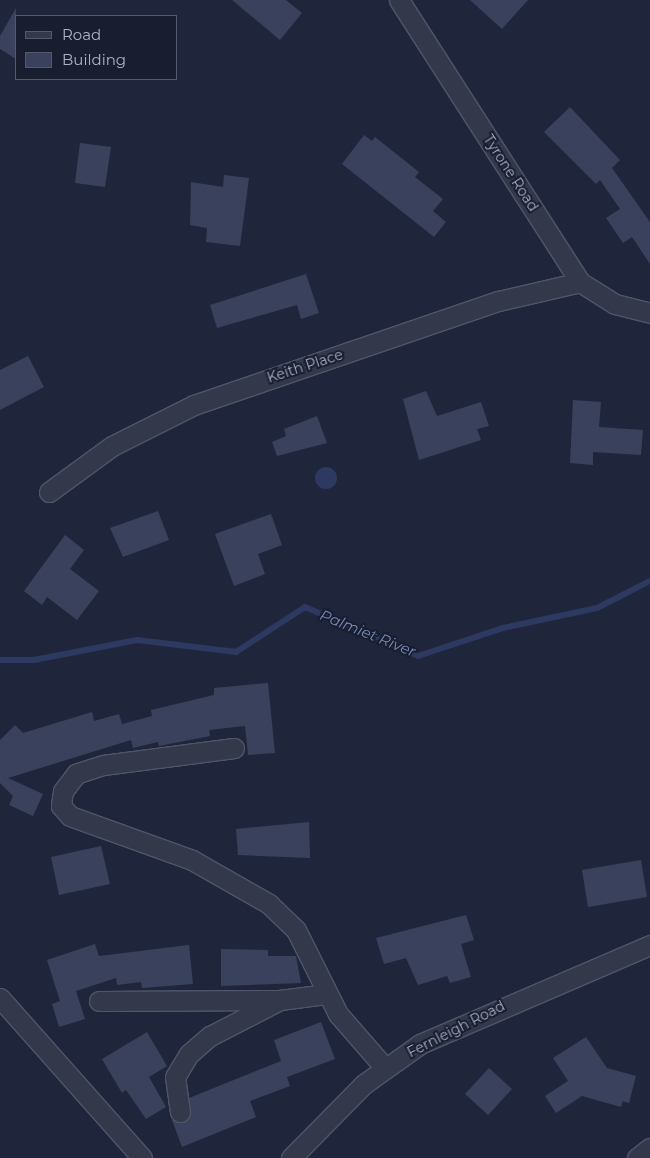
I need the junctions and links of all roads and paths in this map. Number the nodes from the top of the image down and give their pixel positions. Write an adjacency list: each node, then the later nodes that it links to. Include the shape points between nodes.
1 (399, 0): 2 (street, Tyrone Road)
2 (580, 282): 3 (street, Tyrone Road, via 615,304); 4 (street, Keith Place, via 498,301 194,404 112,446)
3 (650, 313)
4 (49, 492)
5 (234, 748): 7 (street, via 103,765 76,774 63,791 61,806 76,818 126,832 192,860 269,904 296,930)
6 (650, 945): 11 (street, Fernleigh Road, via 455,1027)
7 (326, 994): 9 (street); 11 (street)
8 (0, 998): 14 (street)
9 (280, 1000): 10 (street); 12 (street, via 210,1036 189,1054 175,1077)
10 (100, 1001)
11 (385, 1068): 15 (street, Fernleigh Road)
12 (180, 1112)
13 (650, 1148): 16 (street)
14 (142, 1158)
15 (291, 1158)
16 (637, 1158)

